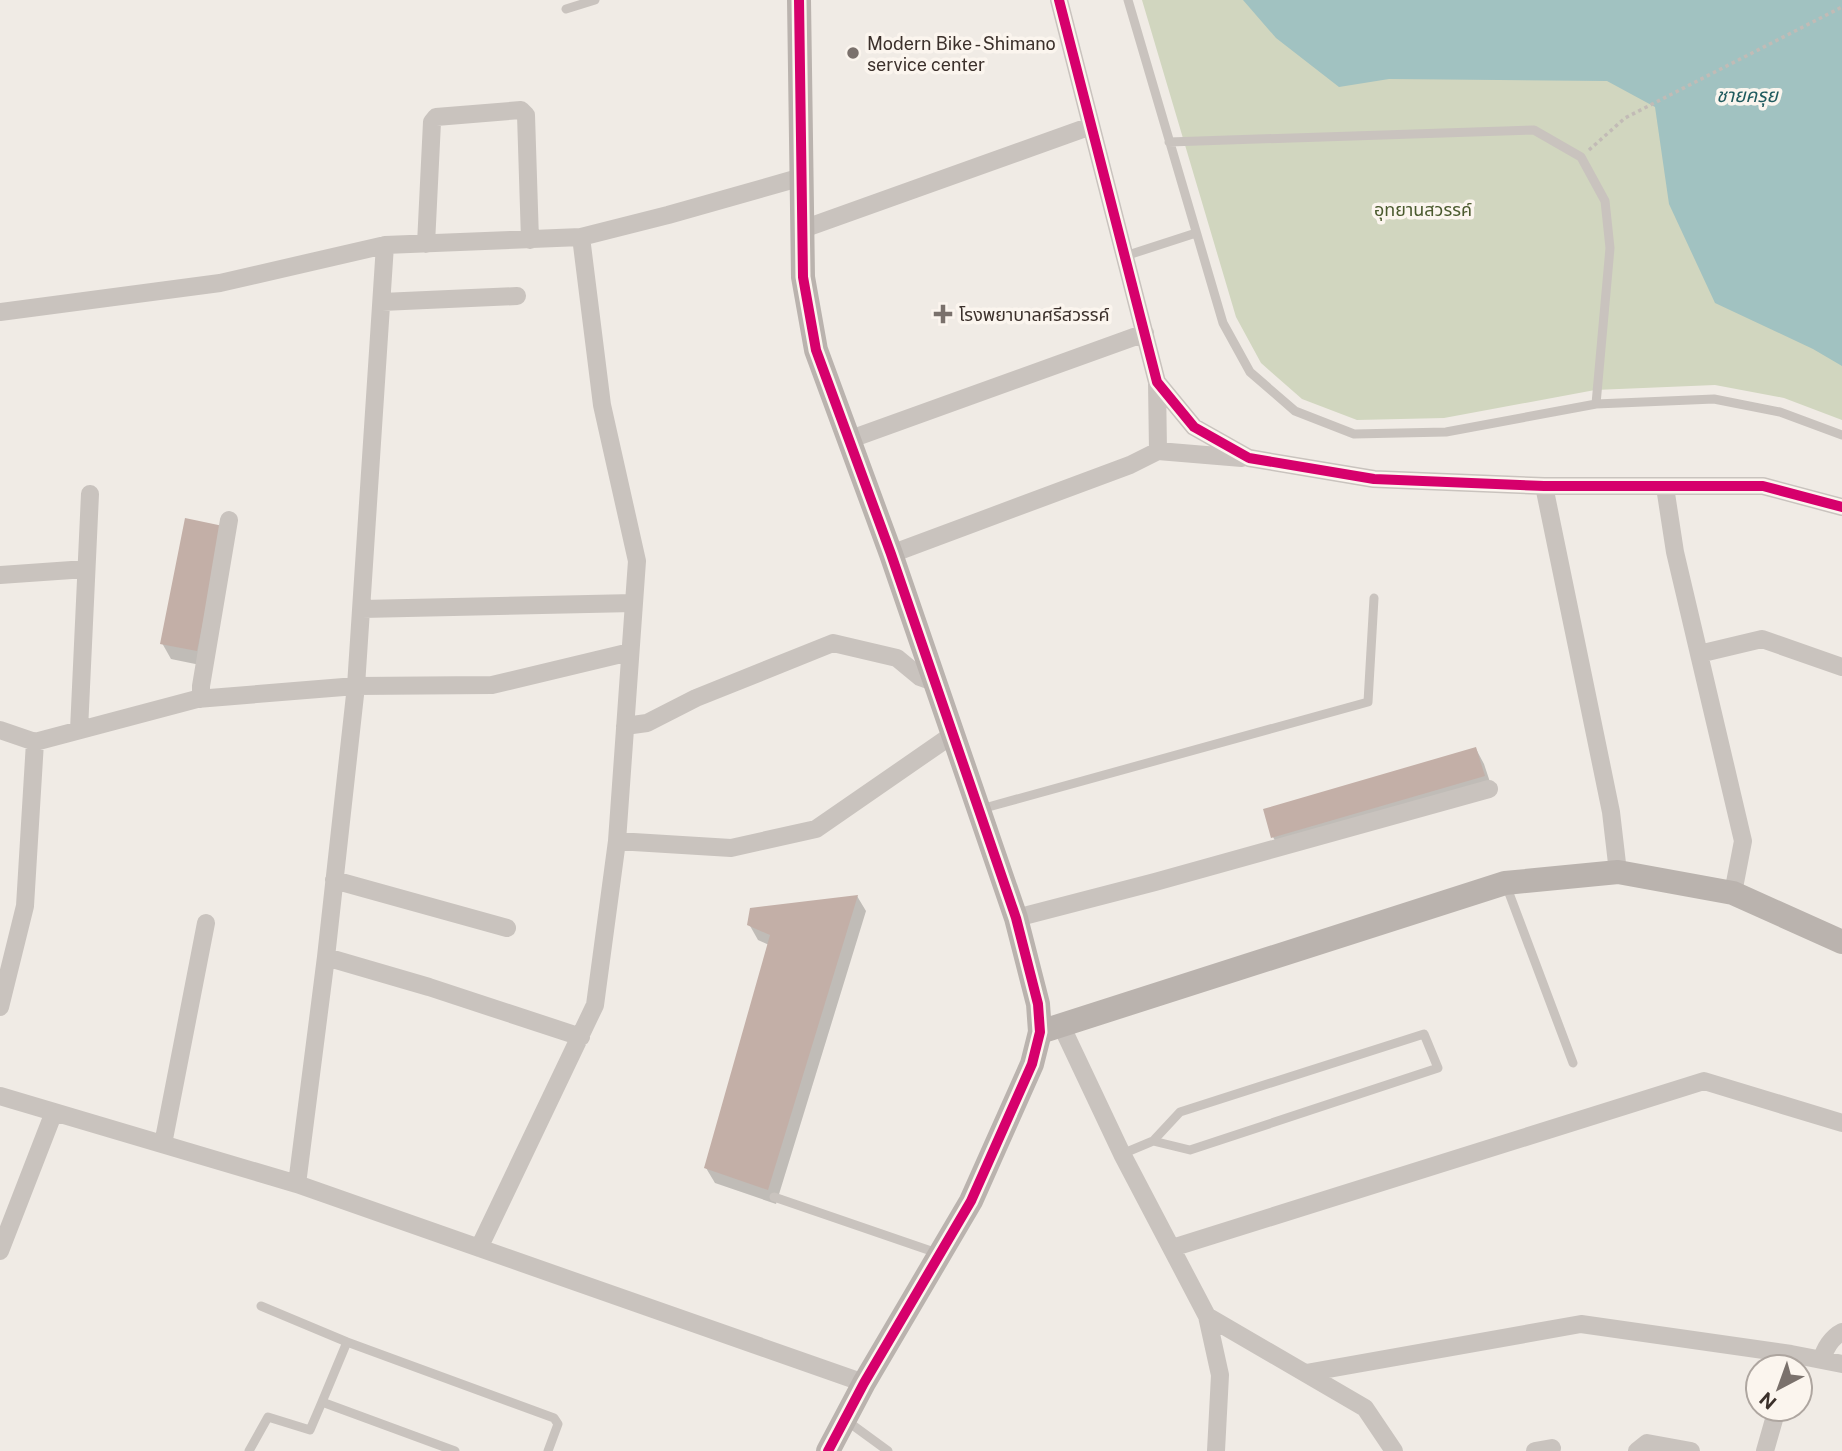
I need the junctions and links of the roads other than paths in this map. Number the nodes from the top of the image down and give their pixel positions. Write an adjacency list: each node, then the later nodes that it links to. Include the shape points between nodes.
1 (595, 0): 5 (lane)
2 (799, 0): 8 (street)
3 (1059, 0): 6 (street)
4 (1128, 0): 7 (lane)
5 (566, 9)
6 (1091, 127): 9 (street); 15 (street)
7 (1170, 142): 10 (lane); 21 (lane, via 1534,130 1581,157 1605,201 1610,248)
8 (802, 177): 9 (street); 11 (street)
9 (803, 229): 23 (street, via 803,277 816,350)
10 (1196, 233): 15 (lane); 21 (lane, via 1228,333 1250,372 1295,411 1354,434 1393,434 1446,432)
11 (581, 237): 12 (street); 35 (street, via 602,405 637,561)
12 (530, 240): 13 (street); 13 (street, via 526,115 522,110 436,117 432,122)
13 (426, 244): 14 (street)
14 (385, 245): 17 (street); 18 (street, via 220,283)
15 (1125, 256): 19 (street)
16 (517, 296): 17 (street)
17 (382, 302): 36 (street)
18 (0, 312)
19 (1144, 333): 20 (street); 23 (street)
20 (1157, 382): 24 (street); 25 (street, via 1194,427)
21 (1597, 404): 22 (lane, via 1714,399 1780,412)
22 (1842, 435)
23 (848, 440): 31 (street)
24 (1158, 451): 25 (street); 31 (street)
25 (1249, 458): 26 (street, via 1374,479)
26 (1544, 486): 27 (street); 51 (street, via 1611,812)
27 (1665, 487): 29 (street, via 1763,486); 38 (street)
28 (90, 494): 32 (street)
29 (1842, 507)
30 (229, 520): 42 (street)
31 (891, 554): 40 (street)
32 (86, 569): 33 (street); 45 (street)
33 (0, 575)
34 (1374, 598): 49 (lane, via 1368,702)
35 (634, 603): 36 (street); 37 (street)
36 (362, 609): 41 (street)
37 (630, 652): 41 (street, via 492,685); 43 (street)
38 (1699, 654): 39 (street, via 1762,639); 54 (street, via 1743,841)
39 (1842, 667)
40 (934, 682): 43 (street, via 897,658 833,643 696,698 647,723); 46 (street)
41 (356, 686): 42 (street); 52 (street)
42 (201, 699): 45 (street)
43 (625, 726): 50 (street)
44 (0, 730): 47 (street)
45 (79, 730): 47 (street)
46 (952, 735): 49 (street); 50 (street, via 816,830 730,848)
47 (35, 742): 60 (street, via 25,906)
48 (1489, 789): 55 (street)
49 (979, 810): 55 (street)
50 (617, 841): 62 (street, via 596,1005)
51 (1618, 872): 53 (street); 54 (street)
52 (334, 880): 57 (street); 59 (street)
53 (1505, 883): 61 (street); 63 (lane)
54 (1733, 893): 58 (street)
55 (1016, 918): 61 (street, via 1038,1004)
56 (206, 923): 68 (street)
57 (507, 928)
58 (1842, 942)
59 (326, 957): 62 (street); 70 (street)
60 (0, 1007)
61 (1051, 1029): 69 (street); 75 (street, via 971,1201)
62 (580, 1037): 72 (street)
63 (1573, 1063)
64 (0, 1096): 65 (street)
65 (54, 1112): 68 (street); 74 (street)
66 (1842, 1123): 73 (street, via 1704,1082)
67 (1153, 1141): 67 (lane, via 1180,1112 1424,1034 1438,1068 1190,1150); 69 (lane)
68 (163, 1144): 70 (street)
69 (1122, 1154): 73 (street)
70 (297, 1184): 72 (street)
71 (774, 1197): 75 (lane)
72 (479, 1248): 85 (street)
73 (1172, 1248): 77 (street)
74 (0, 1251)
75 (940, 1254): 85 (street)
76 (261, 1306): 79 (lane)
77 (1208, 1316): 84 (street); 94 (street, via 1220,1375)
78 (1842, 1332): 82 (street)
79 (347, 1342): 86 (lane); 91 (lane, via 554,1419 558,1424)
80 (1749, 1353): 84 (street, via 1581,1324)
81 (1814, 1360): 82 (street)
82 (1822, 1360): 83 (street)
83 (1842, 1364)
84 (1306, 1373): 95 (street, via 1365,1408)
85 (864, 1383): 87 (street)
86 (322, 1402): 89 (lane, via 310,1430 268,1417); 90 (lane)
87 (844, 1420): 92 (street); 93 (lane)
88 (1773, 1423): 98 (street)
89 (249, 1451)
90 (455, 1451)
91 (548, 1451)
92 (828, 1451)
93 (888, 1451)
94 (1216, 1451)
95 (1394, 1451)
96 (1637, 1451): 97 (street, via 1647,1443)
97 (1691, 1451)
98 (1765, 1451)

